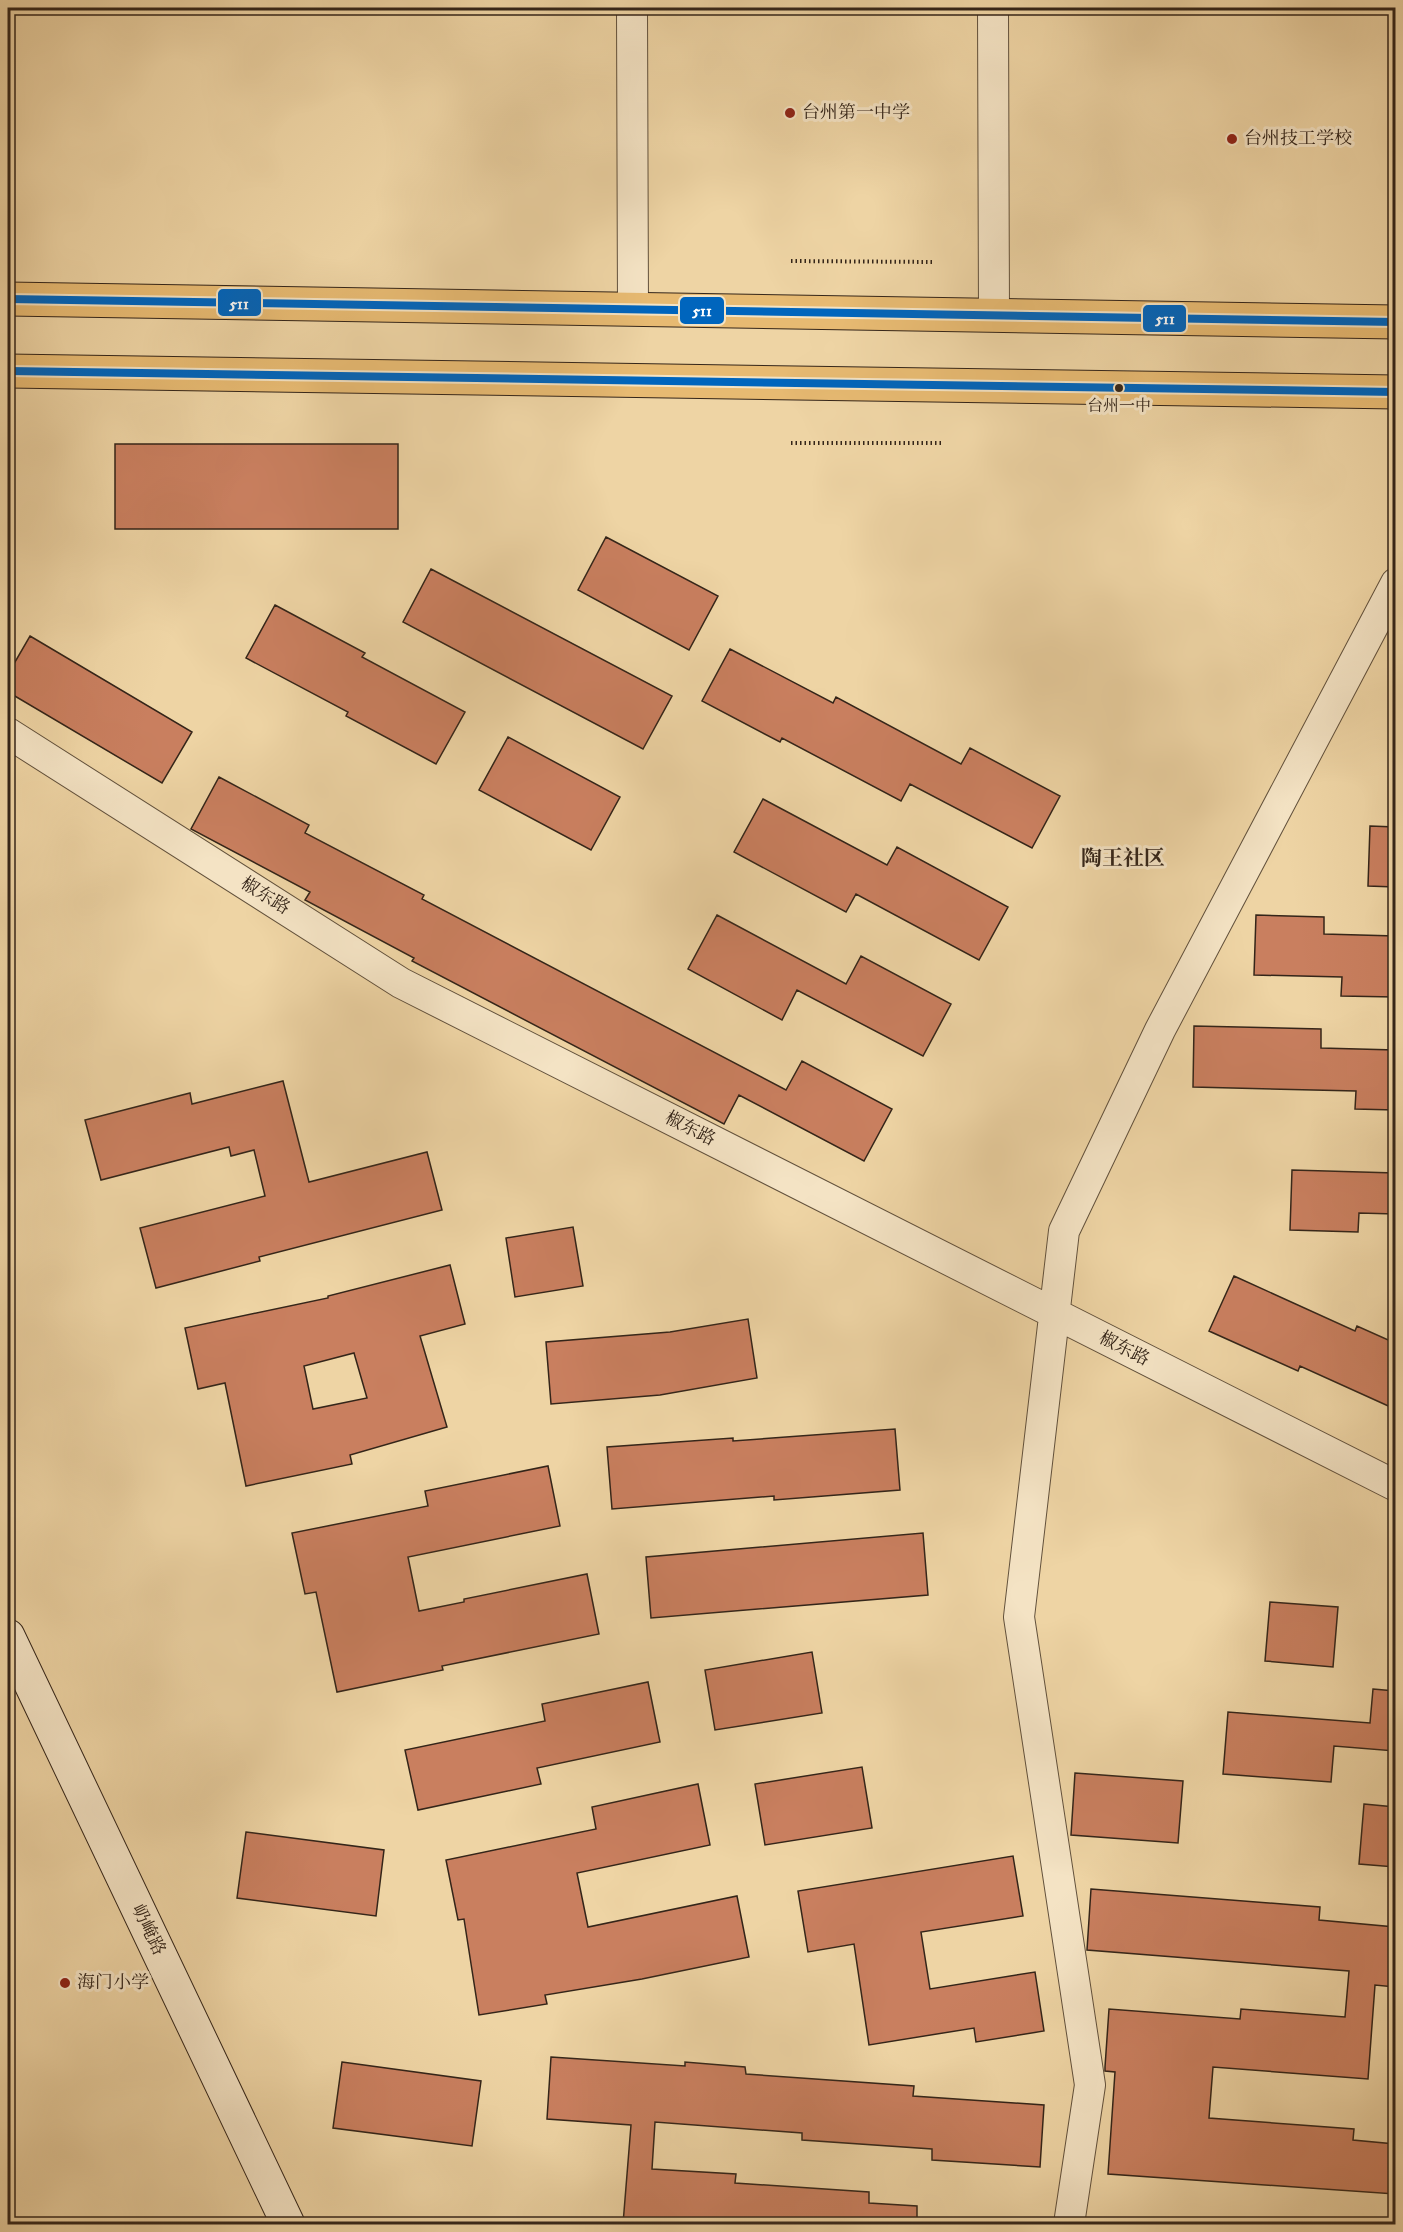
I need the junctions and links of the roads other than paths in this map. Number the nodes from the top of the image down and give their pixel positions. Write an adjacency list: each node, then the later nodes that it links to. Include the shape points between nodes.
1 (632, 8): 4 (street)
2 (993, 8): 5 (street)
3 (8, 299): 4 (main road)
4 (633, 310): 5 (main road)
5 (993, 315): 6 (main road)
6 (1395, 322)
7 (8, 371): 8 (main road)
8 (1395, 392)
9 (1395, 583): 11 (street, via 1160,1030 1064,1231)
10 (8, 733): 11 (street, 椒东路, via 401,983)
11 (1054, 1314): 12 (street, 椒东路); 15 (street, via 1019,1617 1090,2085)
12 (1395, 1486)
13 (8, 1636): 14 (street, 屷崦路)
14 (288, 2224)
15 (1069, 2224)

